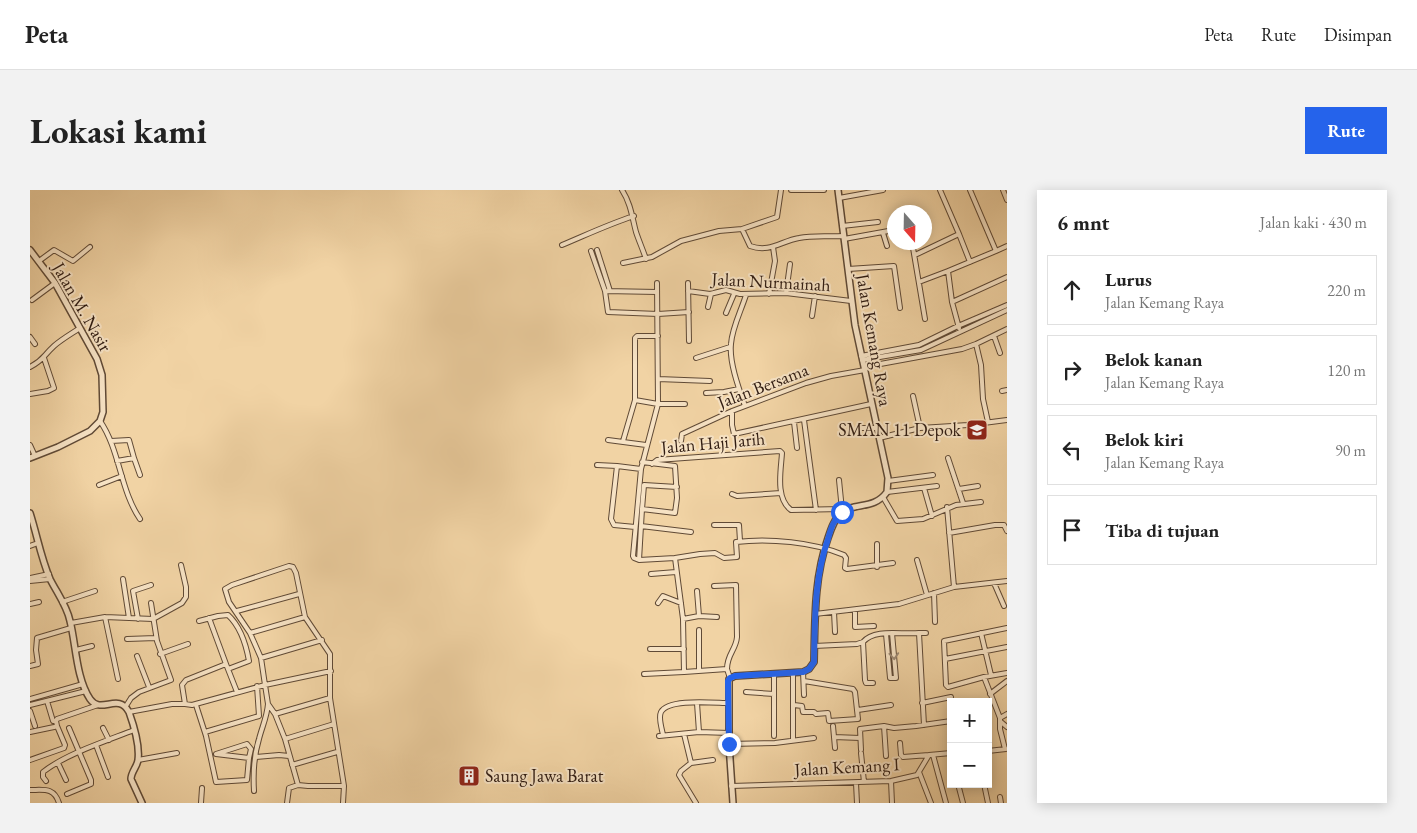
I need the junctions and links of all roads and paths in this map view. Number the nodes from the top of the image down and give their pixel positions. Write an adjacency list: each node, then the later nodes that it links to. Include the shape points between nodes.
1 (622, 190): 12 (street)
2 (781, 190): 16 (street, via 777,217)
3 (791, 190): 4 (street)
4 (824, 190)
5 (838, 190): 10 (street, Jalan Kemang Raya)
6 (883, 190): 10 (street)
7 (940, 190): 19 (street)
8 (970, 190): 31 (street)
9 (1003, 190): 11 (street)
10 (839, 198): 15 (street, Jalan Kemang Raya)
11 (1007, 200)
12 (634, 216): 22 (street); 33 (street)
13 (878, 222): 14 (street)
14 (862, 224): 15 (street); 20 (street)
15 (842, 226): 21 (street, Jalan Kemang Raya)
16 (742, 229): 26 (street, via 750,246); 33 (street, via 681,241)
17 (887, 232): 18 (street)
18 (883, 233): 20 (street); 23 (street)
19 (959, 234): 32 (street); 35 (street)
20 (864, 236): 21 (street)
21 (843, 237): 26 (street, via 803,237); 38 (street, Jalan Kemang Raya)
22 (562, 245)
23 (887, 246)
24 (1007, 246): 31 (street)
25 (90, 247): 34 (street, via 74,261 54,250)
26 (774, 247): 52 (street)
27 (30, 250): 34 (street, Jalan M. Nasir)
28 (597, 250): 45 (street)
29 (914, 250): 32 (street)
30 (591, 251): 46 (street)
31 (996, 251): 35 (street)
32 (915, 255): 41 (street)
33 (646, 259): 36 (street)
34 (39, 261): 42 (street, Jalan M. Nasir)
35 (970, 262): 39 (street)
36 (623, 263)
37 (790, 264): 49 (street)
38 (848, 269): 56 (street, Jalan Kemang Raya); 60 (street, via 894,266)
39 (948, 272): 41 (street); 57 (street)
40 (1007, 277): 57 (street)
41 (919, 282): 66 (street)
42 (55, 283): 55 (street); 68 (street, Jalan M. Nasir)
43 (657, 283): 48 (street)
44 (688, 283): 47 (street)
45 (610, 290): 46 (street); 48 (street)
46 (605, 291): 64 (street, via 608,312)
47 (688, 291): 50 (street, Jalan Nurmainah); 62 (street)
48 (657, 292): 64 (street)
49 (786, 293): 52 (street, Jalan Nurmainah); 54 (street, Jalan Nurmainah)
50 (711, 294): 51 (street, Jalan Nurmainah, via 726,290); 59 (street)
51 (734, 294): 53 (street, Jalan Nurmainah); 63 (street)
52 (769, 294): 53 (street, Jalan Nurmainah)
53 (746, 295): 78 (street)
54 (815, 296): 56 (street, Jalan Nurmainah); 65 (street)
55 (32, 300)
56 (852, 301): 83 (street, Jalan Kemang Raya)
57 (952, 302): 67 (street)
58 (1007, 305): 67 (street)
59 (708, 307)
60 (900, 308)
61 (1007, 310): 70 (street)
62 (689, 312): 64 (street); 74 (street)
63 (726, 312)
64 (658, 314): 71 (street)
65 (812, 316)
66 (925, 319)
67 (958, 326): 70 (street); 77 (street)
68 (80, 328): 81 (street, via 60,341); 100 (street, Jalan M. Nasir, via 102,375 103,412)
69 (1007, 328): 72 (street, Jalan Bersama)
70 (960, 332): 79 (street)
71 (658, 336): 86 (street); 92 (street, via 635,338)
72 (994, 336): 76 (street, Jalan Bersama); 80 (street)
73 (30, 337): 75 (street)
74 (689, 341)
75 (34, 344)
76 (976, 344): 85 (street, Jalan Bersama); 102 (street)
77 (919, 345): 79 (street); 83 (street)
78 (730, 347): 82 (street); 88 (street)
79 (920, 350): 83 (street)
80 (1000, 353)
81 (44, 358): 84 (street); 90 (street, via 54,388)
82 (696, 358)
83 (862, 358): 85 (street, Jalan Kemang Raya)
84 (30, 367)
85 (864, 368): 95 (street, Jalan Kemang Raya); 96 (street, Jalan Bersama, via 806,383)
86 (658, 379): 87 (street); 93 (street)
87 (710, 381)
88 (739, 388): 89 (street); 96 (street)
89 (706, 393)
90 (30, 394)
91 (913, 396): 105 (street)
92 (635, 400): 93 (street); 109 (street)
93 (658, 404): 94 (street); 112 (street)
94 (685, 404)
95 (871, 404): 98 (street); 104 (street, Jalan Kemang Raya)
96 (745, 406): 97 (street, Jalan Bersama)
97 (732, 411): 101 (street, via 734,434); 110 (street, Jalan Bersama, via 684,433)
98 (804, 420): 101 (street); 141 (street)
99 (1007, 420): 102 (street)
100 (100, 421): 108 (street); 114 (street, via 79,437)
101 (794, 422): 113 (street)
102 (988, 422): 105 (street)
103 (861, 428): 104 (street)
104 (877, 428): 106 (street, Jalan Kemang Raya)
105 (920, 428): 106 (street)
106 (879, 438): 127 (street, Jalan Kemang Raya)
107 (608, 440): 109 (street)
108 (111, 441): 115 (street, via 129,440); 117 (street)
109 (623, 441): 112 (street)
110 (681, 442)
111 (30, 444): 114 (street)
112 (646, 444): 118 (street)
113 (797, 448)
114 (32, 457)
115 (134, 458): 117 (street); 123 (street)
116 (948, 458): 133 (street)
117 (117, 460): 125 (street)
118 (642, 462): 119 (street); 122 (street)
119 (652, 464): 131 (street, via 675,466); 134 (street, Jalan Haji Jarih, via 657,460 780,451)
120 (597, 465): 121 (street)
121 (617, 466): 122 (street); 148 (street, via 612,523)
122 (641, 469): 148 (street)
123 (140, 475)
124 (933, 475): 127 (street)
125 (122, 476): 128 (street); 145 (street)
126 (839, 480): 142 (street)
127 (888, 481): 136 (street, Jalan Kemang Raya)
128 (99, 485)
129 (937, 486): 132 (street)
130 (978, 486): 133 (street)
131 (677, 487): 140 (street, via 644,485); 140 (street, via 675,513)
132 (924, 488): 136 (street); 144 (street)
133 (959, 489): 138 (street)
134 (781, 493): 135 (street); 141 (street, via 786,506 792,510)
135 (732, 494)
136 (885, 495): 142 (street, via 870,505); 144 (street, via 897,521)
137 (981, 502): 138 (street)
138 (963, 503): 139 (street)
139 (947, 508): 144 (street); 151 (street)
140 (642, 509): 147 (street)
141 (816, 510): 142 (street)
142 (842, 510): 156 (street)
143 (30, 513): 153 (street)
144 (932, 516)
145 (140, 519)
146 (714, 525): 152 (street, via 738,524)
147 (641, 526): 150 (street); 158 (street)
148 (635, 527): 158 (street, via 632,556)
149 (1007, 531): 151 (street, via 1004,525 995,524)
150 (691, 532)
151 (949, 533): 173 (street)
152 (740, 541): 156 (street); 157 (street, via 736,542 737,557 724,558 707,553)
153 (38, 543): 155 (street); 165 (street)
154 (877, 544): 162 (street)
155 (30, 546)
156 (824, 548): 162 (street, via 845,556 847,570); 189 (street)
157 (675, 558): 158 (street); 163 (street)
158 (638, 560)
159 (917, 560): 178 (street)
160 (893, 564): 162 (street)
161 (180, 565): 197 (street, via 186,581 184,601)
162 (877, 567)
163 (676, 572): 164 (street); 183 (street)
164 (651, 574)
165 (49, 576): 166 (street); 168 (street); 180 (street)
166 (30, 578)
167 (123, 579): 194 (street)
168 (30, 581)
169 (1007, 581): 170 (street)
170 (994, 583): 173 (street); 185 (street)
171 (151, 585): 196 (street, via 133,591)
172 (714, 586): 230 (street, via 736,585 737,643 729,654)
173 (954, 587): 176 (street)
174 (95, 591): 180 (street)
175 (697, 591): 190 (street)
176 (934, 593): 178 (street); 200 (street)
177 (299, 594): 187 (street); 187 (street, via 296,573 289,566 226,587 224,592); 192 (street)
178 (927, 595): 186 (street, via 899,604)
179 (39, 602): 184 (street)
180 (62, 602): 201 (street)
181 (151, 603): 197 (street)
182 (658, 603): 183 (street, via 663,596)
183 (681, 603): 198 (street)
184 (30, 604)
185 (1004, 606)
186 (854, 610): 188 (street); 202 (street, via 855,627)
187 (236, 611): 207 (street)
188 (834, 612): 189 (street); 205 (street)
189 (815, 614): 218 (street)
190 (699, 616): 193 (street); 198 (street)
191 (105, 617): 194 (street); 201 (street); 242 (street)
192 (305, 617): 207 (street); 214 (street)
193 (717, 617)
194 (129, 618): 196 (street)
195 (209, 618): 199 (street); 229 (street); 229 (street, via 228,615 237,625 246,646 249,661)
196 (138, 619): 197 (street)
197 (153, 619): 212 (street)
198 (683, 619): 221 (street)
199 (200, 621)
200 (935, 622)
201 (71, 625): 222 (street); 228 (street, via 38,638 38,664)
202 (874, 626)
203 (1007, 628): 210 (street)
204 (699, 630): 232 (street)
205 (835, 632)
206 (926, 632): 209 (street)
207 (250, 633): 226 (street)
208 (892, 633): 209 (street); 211 (street); 211 (street, one-way to 211, via 896,678 890,678)
209 (919, 633): 262 (street)
210 (981, 633): 223 (street); 227 (street, via 944,640)
211 (886, 634): 215 (street, via 869,637)
212 (156, 638): 213 (street); 224 (street)
213 (127, 639)
214 (322, 640): 226 (street); 231 (street, via 330,654)
215 (863, 642): 218 (street); 245 (street, via 865,680)
216 (188, 644): 224 (street)
217 (92, 646): 222 (street)
218 (814, 646): 234 (street, via 814,662)
219 (1007, 647): 223 (street)
220 (650, 649): 221 (street)
221 (684, 649): 233 (street)
222 (76, 650): 246 (street)
223 (985, 651): 227 (street); 239 (street)
224 (160, 654): 249 (street, via 171,680)
225 (137, 656): 249 (street)
226 (261, 658): 247 (street)
227 (945, 659): 240 (street, via 946,686)
228 (30, 666)
229 (227, 667): 251 (street); 263 (street, via 186,680 182,685)
230 (727, 669): 232 (street); 241 (street)
231 (331, 671): 247 (street); 257 (street)
232 (699, 671): 233 (street)
233 (684, 672): 237 (street)
234 (803, 672): 235 (street); 243 (street)
235 (793, 673): 238 (street); 268 (street)
236 (1007, 673): 239 (street)
237 (644, 674)
238 (774, 674): 241 (street); 253 (street)
239 (991, 675): 240 (street)
240 (984, 677): 254 (street)
241 (730, 678): 261 (street)
242 (118, 679)
243 (804, 681): 255 (street); 271 (street, via 853,689)
244 (1007, 681): 254 (street)
245 (873, 683)
246 (83, 684): 250 (street); 258 (street)
247 (265, 685): 248 (street); 264 (street)
248 (257, 686): 251 (street); 290 (street, via 259,716)
249 (149, 687): 270 (street, via 134,695)
250 (86, 691): 259 (street); 266 (street)
251 (237, 692): 267 (street)
252 (746, 692): 253 (street)
253 (774, 694): 294 (street)
254 (990, 694): 276 (street)
255 (804, 695)
256 (951, 697): 262 (street)
257 (330, 698): 274 (street); 279 (street)
258 (30, 699)
259 (47, 701): 265 (street); 277 (street)
260 (697, 703): 261 (street); 291 (street); 293 (street, via 674,704 664,708 660,716 661,736)
261 (729, 703): 292 (street)
262 (922, 703): 280 (street)
263 (184, 704): 267 (street); 273 (street)
264 (268, 704): 274 (street); 315 (street)
265 (30, 705)
266 (98, 705): 270 (street, via 118,703); 282 (street, via 57,719)
267 (196, 705): 290 (street)
268 (794, 705): 271 (street, via 802,706 803,712 828,713 829,721 858,719); 300 (street)
269 (892, 705): 271 (street)
270 (126, 706): 273 (street)
271 (858, 710)
272 (30, 711): 281 (street)
273 (129, 712): 288 (street)
274 (275, 714): 298 (street)
275 (1007, 714): 276 (street)
276 (1000, 720): 285 (street); 305 (street)
277 (53, 721)
278 (947, 721): 280 (street)
279 (334, 724): 298 (street); 307 (street)
280 (924, 725): 284 (street)
281 (35, 726)
282 (57, 726): 289 (street); 317 (street, via 64,748)
283 (833, 726): 295 (street)
284 (884, 726): 297 (street, via 860,730); 314 (street)
285 (1007, 727)
286 (69, 728): 308 (street)
287 (103, 728): 299 (street)
288 (134, 730): 299 (street); 318 (street)
289 (30, 732)
290 (205, 732): 310 (street)
291 (699, 732): 292 (street); 293 (street)
292 (729, 733): 302 (street)
293 (684, 734): 321 (street)
294 (774, 736)
295 (834, 737): 297 (street); 304 (street)
296 (814, 738): 300 (street)
297 (860, 738): 328 (street)
298 (285, 739): 313 (street)
299 (109, 740): 303 (street)
300 (793, 740): 302 (street)
301 (900, 742): 311 (street, via 903,757)
302 (729, 744): 332 (street)
303 (96, 745): 308 (street); 324 (street)
304 (835, 748)
305 (1006, 749): 306 (street)
306 (992, 751)
307 (338, 752): 322 (street); 331 (street)
308 (79, 753): 320 (street); 338 (street, via 90,784)
309 (177, 753): 318 (street)
310 (213, 755): 316 (street); 316 (street, via 246,744 251,749); 316 (street, via 216,782 247,780)
311 (931, 755): 312 (street); 323 (street, Jalan Kemang I); 350 (street)
312 (947, 755)
313 (289, 756): 315 (street); 322 (street)
314 (886, 756)
315 (256, 757): 337 (street)
316 (249, 758)
317 (30, 760)
318 (138, 760): 341 (street, via 131,779)
319 (713, 760): 321 (street)
320 (58, 763): 325 (street); 327 (street, via 43,772)
321 (692, 763): 345 (street, via 679,775)
322 (292, 765): 330 (street)
323 (920, 772): 326 (street, Jalan Kemang I, via 912,778); 349 (street)
324 (108, 777)
325 (66, 780)
326 (891, 781): 328 (street, Jalan Kemang I); 348 (street)
327 (46, 782)
328 (864, 782): 329 (street, Jalan Kemang I)
329 (856, 783): 332 (street, Jalan Kemang I); 347 (street)
330 (298, 785): 331 (street); 343 (street, via 288,789)
331 (344, 786): 344 (street)
332 (732, 786): 346 (street)
333 (202, 788): 342 (street)
334 (959, 788): 351 (street)
335 (985, 788): 352 (street)
336 (30, 790): 340 (street, via 52,792)
337 (254, 791)
338 (66, 794)
339 (1000, 796): 353 (street)
340 (59, 803)
341 (142, 803)
342 (201, 803)
343 (287, 803)
344 (343, 803)
345 (696, 803)
346 (733, 803)
347 (856, 803)
348 (892, 803)
349 (931, 803)
350 (946, 803)
351 (963, 803)
352 (988, 803)
353 (1002, 803)

